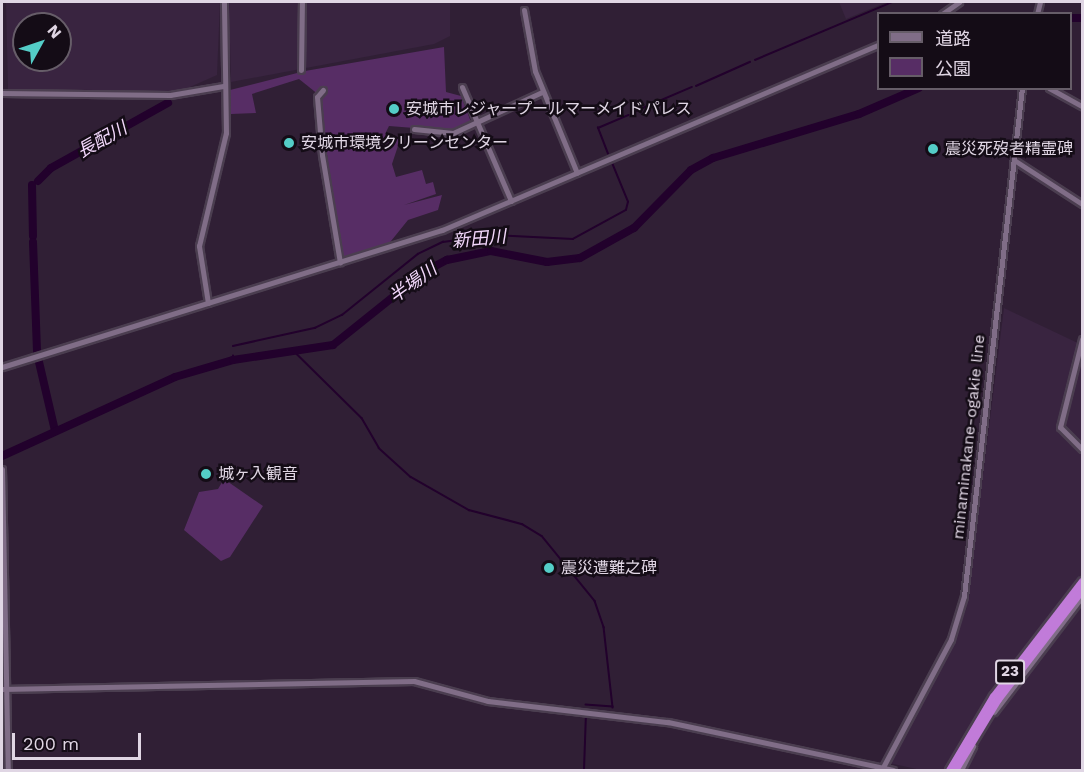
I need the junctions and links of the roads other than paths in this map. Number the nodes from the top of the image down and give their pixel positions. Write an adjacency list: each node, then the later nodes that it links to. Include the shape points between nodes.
1 (224, 2): 8 (street)
2 (302, 2): 7 (street)
3 (959, 2): 5 (street)
4 (524, 10): 13 (street)
5 (945, 12)
6 (877, 46): 19 (street)
7 (301, 70)
8 (222, 86): 14 (street, via 170,95); 23 (street, via 225,137 199,243)
9 (462, 87): 16 (street)
10 (323, 90): 22 (street, via 317,97 322,154)
11 (1022, 90): 18 (street, minaminakane-ogakie line)
12 (1053, 90): 15 (street)
13 (542, 92): 16 (street); 19 (street)
14 (2, 93)
15 (1083, 106)
16 (476, 122): 17 (street, via 453,133); 20 (street)
17 (414, 129)
18 (1014, 160): 21 (street); 32 (street, minaminakane-ogakie line, via 963,602 951,639)
19 (577, 173): 20 (street)
20 (511, 201): 22 (street, via 442,230)
21 (1083, 204)
22 (340, 263): 23 (street)
23 (208, 303): 25 (street)
24 (1083, 339): 26 (street, via 1060,427)
25 (2, 367)
26 (1083, 449)
27 (2, 469): 31 (street)
28 (1083, 581): 35 (highway, 23, via 993,696)
29 (1083, 590): 36 (highway, 23, via 992,707)
30 (1083, 597): 37 (street, via 1002,701)
31 (4, 689): 32 (street, via 414,681 480,699 617,713); 33 (street)
32 (882, 769): 34 (street)
33 (8, 771)
34 (893, 771)
35 (949, 771)
36 (955, 771)
37 (961, 771)

